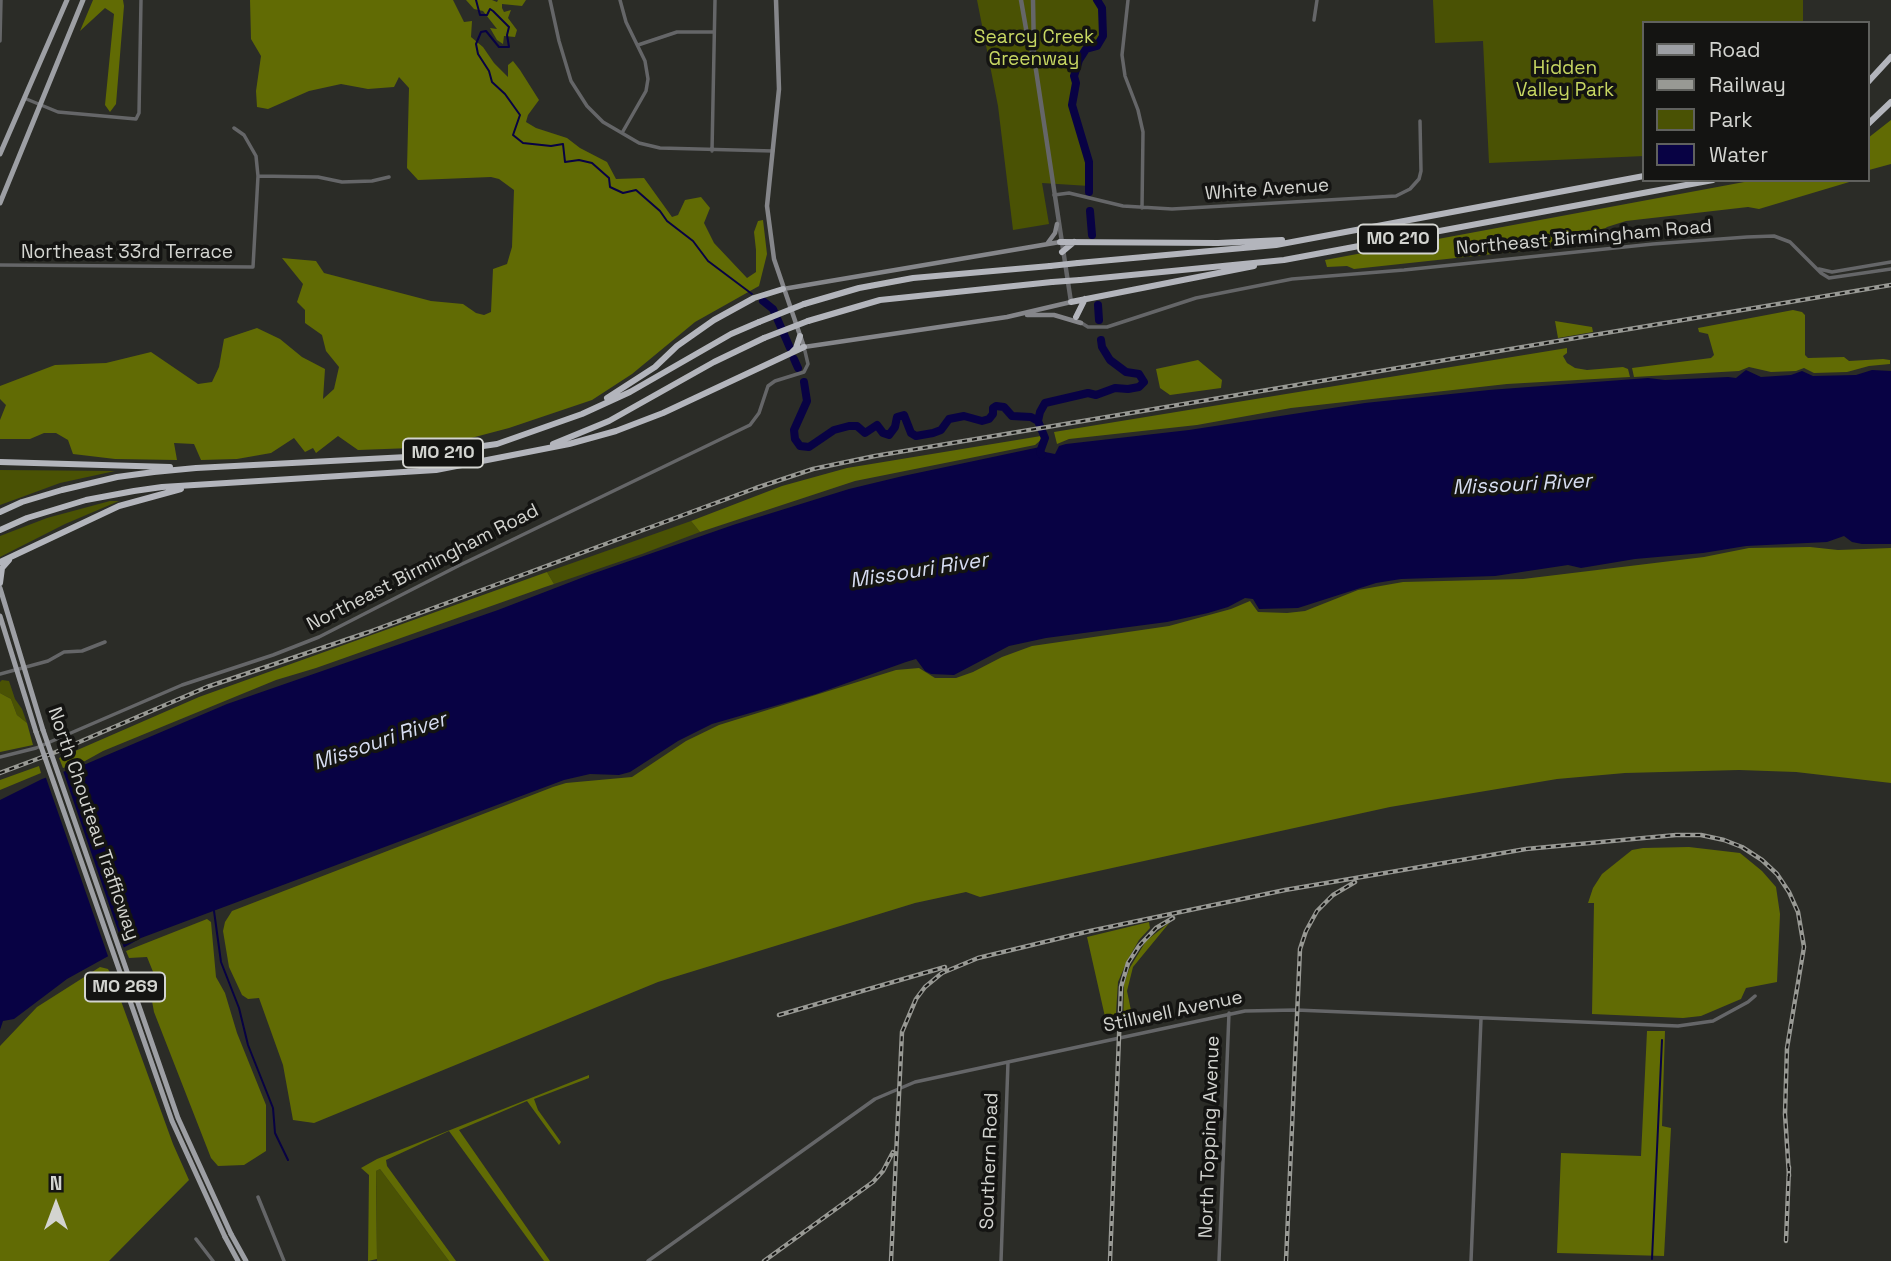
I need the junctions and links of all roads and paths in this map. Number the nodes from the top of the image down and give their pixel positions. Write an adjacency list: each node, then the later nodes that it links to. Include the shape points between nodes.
1 (1, 0): 15 (street)
2 (67, 0): 20 (main road)
3 (83, 0): 22 (main road)
4 (141, 0): 22 (street, via 136,119 58,112)
5 (550, 0): 26 (street, via 575,88 595,115)
6 (620, 0): 16 (street)
7 (715, 0): 14 (street)
8 (776, 0): 28 (main road, via 780,81)
9 (1021, 0): 17 (street)
10 (1033, 0): 17 (street)
11 (1128, 0): 36 (street, via 1122,55 1143,132)
12 (1317, 0): 13 (street)
13 (1314, 20)
14 (714, 32): 16 (street, via 677,32); 27 (street)
15 (0, 41)
16 (638, 45): 26 (street, via 648,85)
17 (1034, 57): 34 (street)
18 (1891, 57): 19 (highway)
19 (1870, 80)
20 (24, 98): 22 (street); 29 (main road)
21 (1891, 102): 24 (highway)
22 (40, 105): 35 (main road)
23 (1420, 121): 36 (street, White Avenue, via 1421,171 1410,189 1396,195)
24 (1870, 122)
25 (234, 128): 30 (street, via 251,144)
26 (622, 133): 27 (street, via 660,148)
27 (712, 151): 28 (street)
28 (774, 151): 48 (main road, via 766,206)
29 (0, 155)
30 (258, 176): 32 (street, via 342,181); 45 (street, Northeast 33rd Terrace, via 253,267)
31 (1643, 176): 38 (highway, MO 210)
32 (389, 177)
33 (1702, 182): 44 (highway, MO 210)
34 (1054, 195): 36 (street, White Avenue, via 1069,193); 37 (street)
35 (0, 203)
36 (1142, 208)
37 (1057, 224): 40 (street); 41 (main road)
38 (1315, 238): 39 (highway, via 1218,243); 56 (highway, MO 210, bridge, via 913,278 859,288 804,304 731,334)
39 (1076, 241): 40 (highway); 42 (highway)
40 (1060, 242): 41 (main road); 42 (street)
41 (1046, 244): 48 (main road)
42 (1062, 252): 50 (street)
43 (1891, 262): 46 (street, via 1832,272)
44 (1261, 263): 49 (highway); 57 (highway, MO 210, bridge, via 880,300 764,338 609,421)
45 (0, 265)
46 (1817, 268): 47 (street, via 1829,278); 52 (street, Northeast Birmingham Road, via 1790,242 1774,236 1666,243 1292,279 1196,298 1107,327 1093,328)
47 (1891, 269)
48 (783, 289): 53 (main road); 56 (highway, via 754,298 714,320 630,385)
49 (1086, 299): 50 (highway); 52 (highway)
50 (1071, 302): 51 (main road); 52 (street)
51 (1020, 315): 52 (main road); 54 (main road)
52 (1079, 320)
53 (800, 336): 54 (main road); 55 (highway)
54 (804, 347): 55 (highway); 72 (street, Northeast Birmingham Road, via 808,364 804,372 768,386 750,425 312,640 182,685 36,748)
55 (790, 353): 57 (highway, via 635,424)
56 (582, 414): 59 (highway, MO 210, via 497,444 441,453)
57 (535, 450): 60 (highway, MO 210, via 429,471)
58 (0, 462): 59 (highway)
59 (196, 468): 61 (highway, MO 210, via 117,477)
60 (200, 485): 62 (highway, MO 210, via 86,500); 63 (highway, via 119,506)
61 (0, 512)
62 (0, 530)
63 (11, 558): 64 (highway); 65 (highway, via 2,568)
64 (0, 562)
65 (0, 585): 68 (main road, North Chouteau Trafficway)
66 (0, 616): 69 (main road, North Chouteau Trafficway)
67 (105, 642): 68 (street)
68 (24, 668): 69 (street); 71 (main road, North Chouteau Trafficway / MO 269)
69 (16, 670): 70 (street); 71 (main road, North Chouteau Trafficway / MO 269)
70 (0, 674)
71 (40, 731): 78 (main road, North Chouteau Trafficway / MO 269, bridge, via 178,1118)
72 (0, 757)
73 (1755, 996): 75 (street, Stillwell Avenue, via 1713,1021 1694,1025)
74 (1229, 1013): 75 (street, Stillwell Avenue, via 1296,1010); 76 (street, Stillwell Avenue); 86 (street, North Topping Avenue)
75 (1481, 1019): 87 (street)
76 (1008, 1062): 84 (street, Stillwell Avenue, via 915,1082 875,1099); 85 (street, Southern Road)
77 (258, 1197): 83 (street)
78 (228, 1236): 81 (main road, North Chouteau Trafficway / MO 269); 82 (main road, North Chouteau Trafficway / MO 269)
79 (196, 1239): 80 (street)
80 (214, 1261)
81 (238, 1261)
82 (246, 1261)
83 (284, 1261)
84 (649, 1261)
85 (1001, 1261)
86 (1219, 1261)
87 (1471, 1261)

